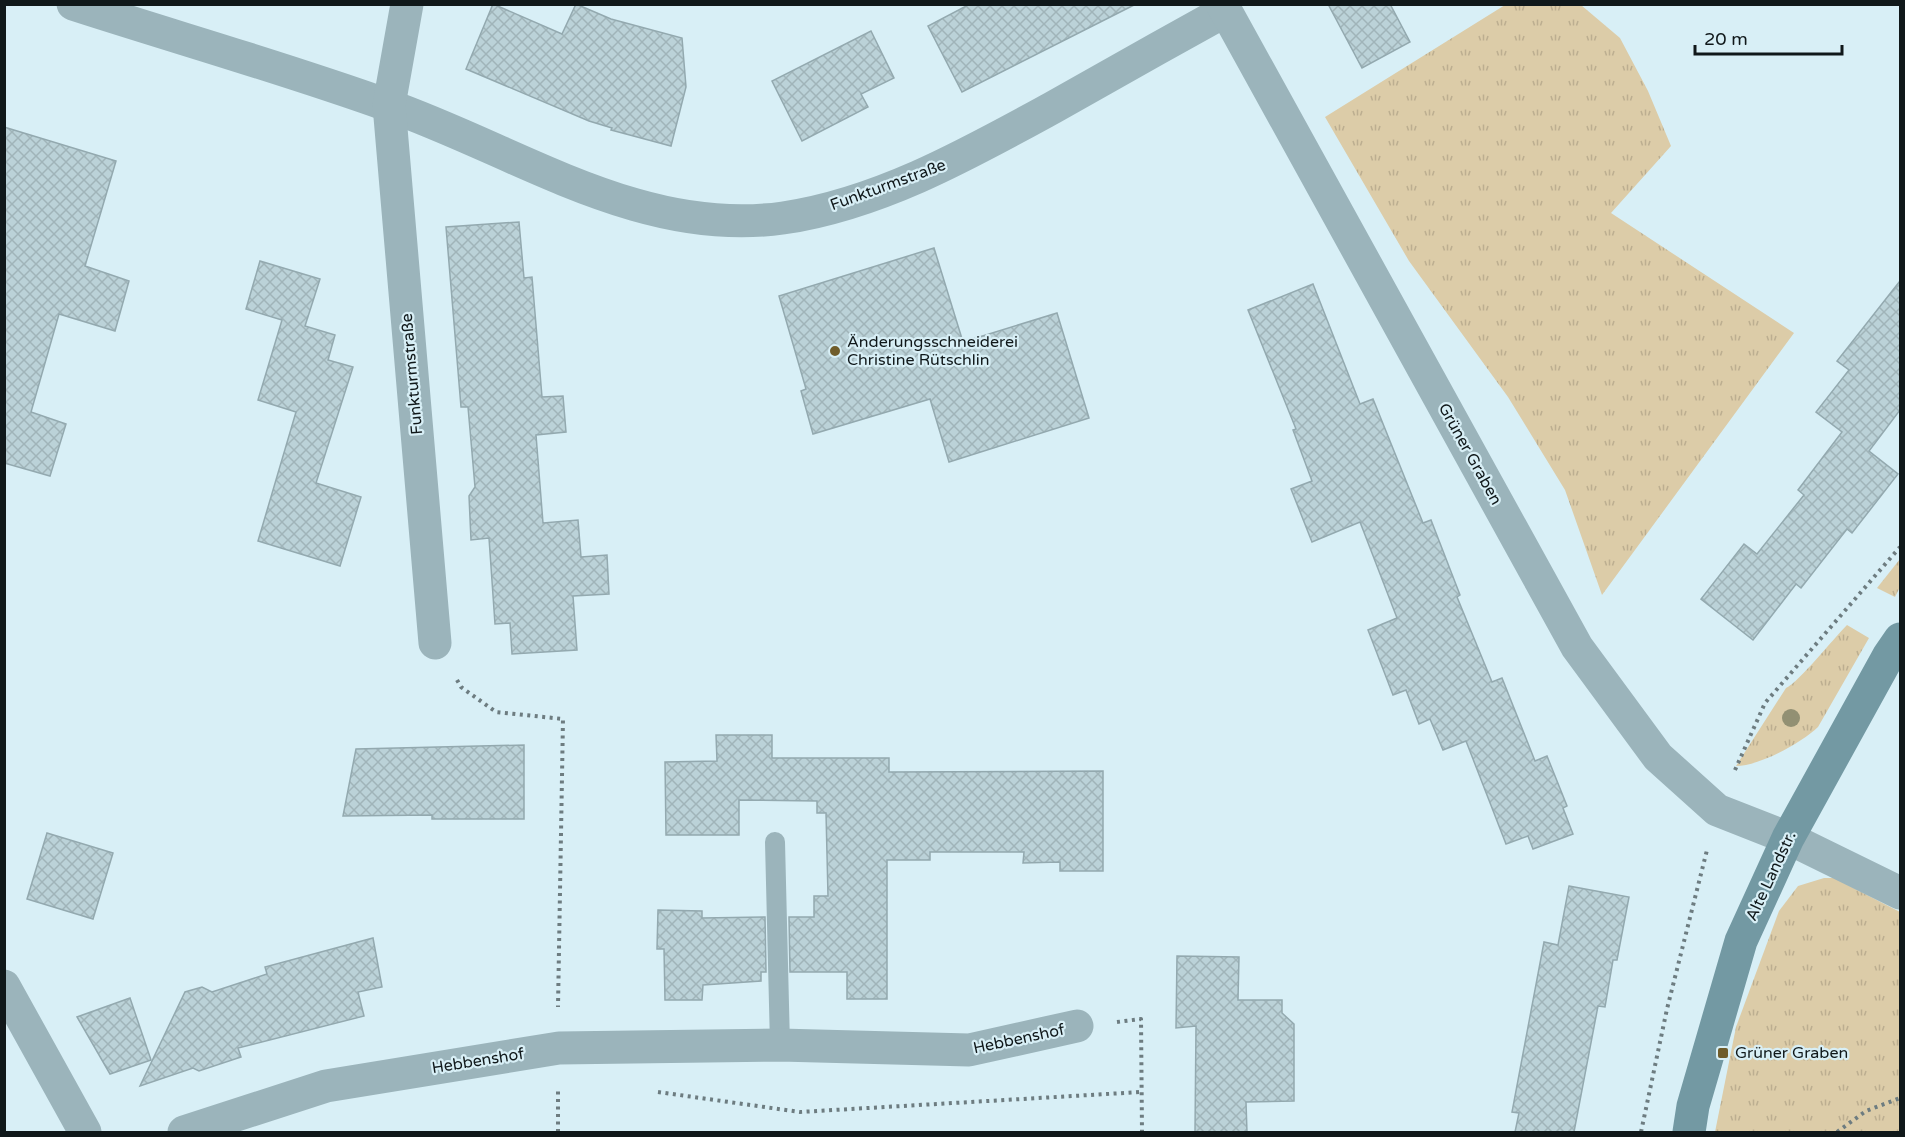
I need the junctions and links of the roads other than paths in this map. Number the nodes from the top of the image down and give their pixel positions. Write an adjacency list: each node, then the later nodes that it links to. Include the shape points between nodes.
1 (74, 4): 4 (street, Funkturmstraße)
2 (407, 4): 4 (street, Funkturmstraße)
3 (1224, 8): 4 (street, Funkturmstraße, via 955,161 850,202 783,218 694,218 618,201); 7 (street, Grüner Graben, via 1577,648 1658,757 1717,810)
4 (389, 105): 6 (street, Funkturmstraße)
5 (1900, 639): 7 (street, Alte Landstr.)
6 (435, 643)
7 (1788, 838): 9 (street, Grüner Graben); 15 (street, Alte Landstr., via 1742,941 1693,1106)
8 (775, 842): 12 (lane)
9 (1900, 893)
10 (4, 986): 13 (street)
11 (1077, 1026): 12 (street, Hebbenshof, via 969,1050)
12 (780, 1045): 14 (street, Hebbenshof, via 559,1048 326,1086)
13 (85, 1132)
14 (184, 1132)
15 (1689, 1132)

